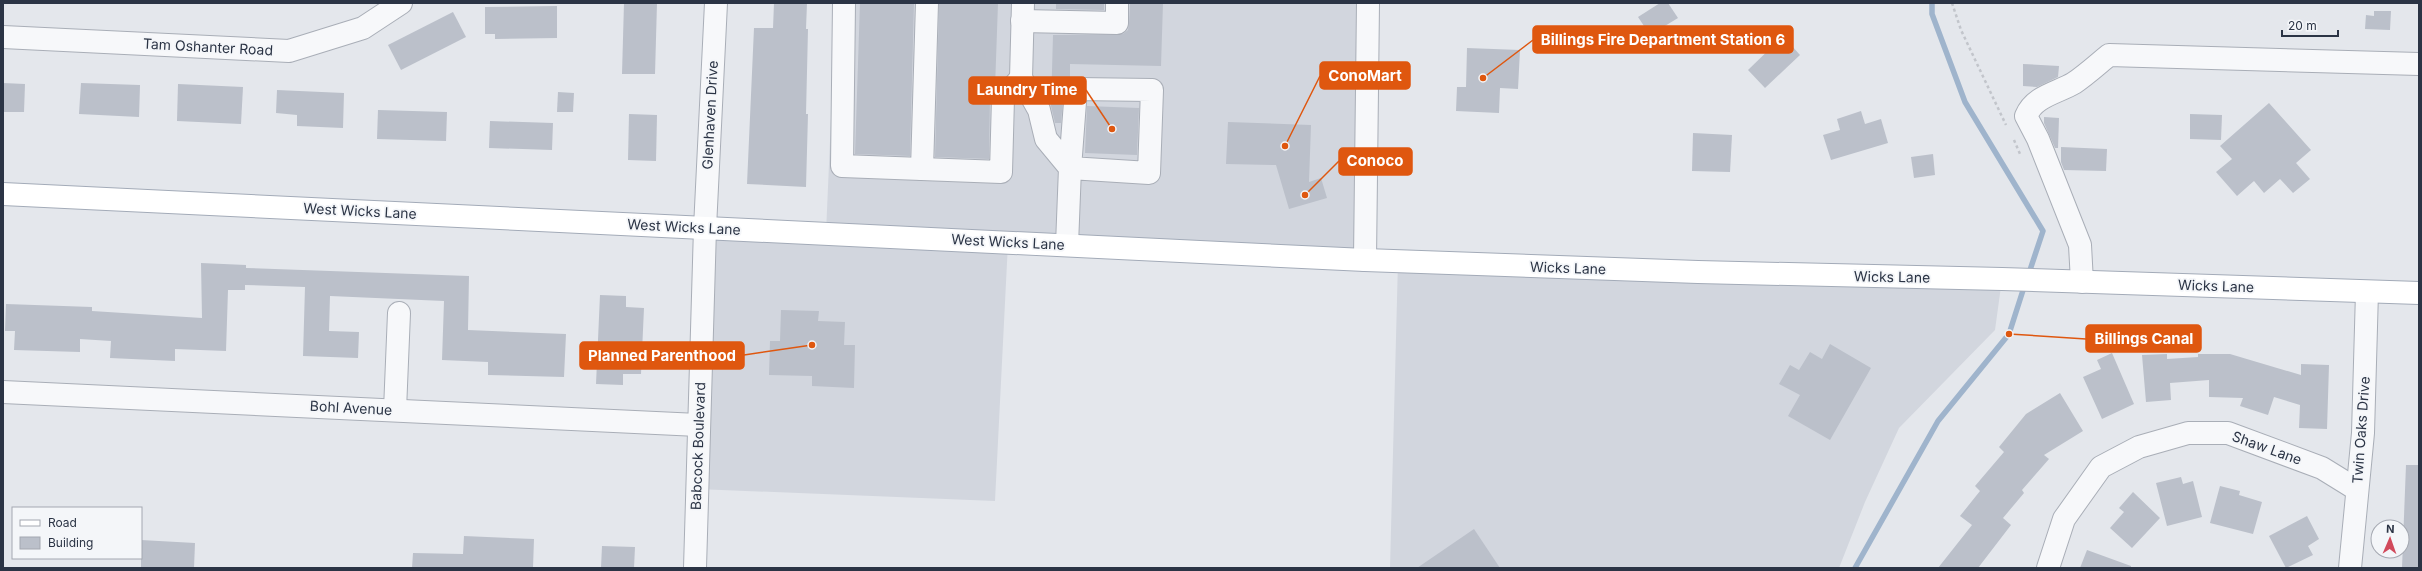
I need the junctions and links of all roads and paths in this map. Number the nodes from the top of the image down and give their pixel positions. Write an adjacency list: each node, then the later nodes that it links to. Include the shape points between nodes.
1 (401, 3): 8 (street, Tam Oshanter Road, via 363,28 289,51)
2 (716, 3): 14 (street, Glenhaven Drive)
3 (844, 3): 12 (street, via 842,166)
4 (927, 3): 12 (street)
5 (1117, 3): 7 (street, via 1117,23)
6 (1368, 3): 16 (street)
7 (1023, 12): 10 (street)
8 (3, 37)
9 (2419, 64): 17 (street, via 2109,55 2074,83 2042,98 2030,106 2026,116 2038,139 2080,245)
10 (1020, 78): 11 (street, via 1039,110 1046,139); 12 (street, via 1003,98 1001,172)
11 (1070, 168): 11 (street, via 1149,173 1152,90 1076,89); 15 (street)
12 (922, 169)
13 (3, 194): 14 (main road, West Wicks Lane)
14 (705, 228): 15 (main road, West Wicks Lane); 23 (street, Babcock Boulevard)
15 (1067, 246): 16 (main road, West Wicks Lane)
16 (1365, 260): 17 (main road, Wicks Lane, via 1690,272)
17 (2082, 282): 18 (main road, Wicks Lane)
18 (2368, 292): 19 (main road, Wicks Lane); 24 (street, Twin Oaks Drive, via 2363,433)
19 (2419, 293)
20 (399, 313): 22 (street)
21 (3, 392): 22 (street, Bohl Avenue)
22 (395, 410): 23 (street, Bohl Avenue)
23 (698, 425): 25 (street, Babcock Boulevard)
24 (2356, 489): 26 (street, Shaw Lane, via 2322,468 2228,433 2188,433 2138,447 2101,467 2064,519); 27 (street, Twin Oaks Drive)
25 (695, 568)
26 (2048, 568)
27 (2350, 568)

